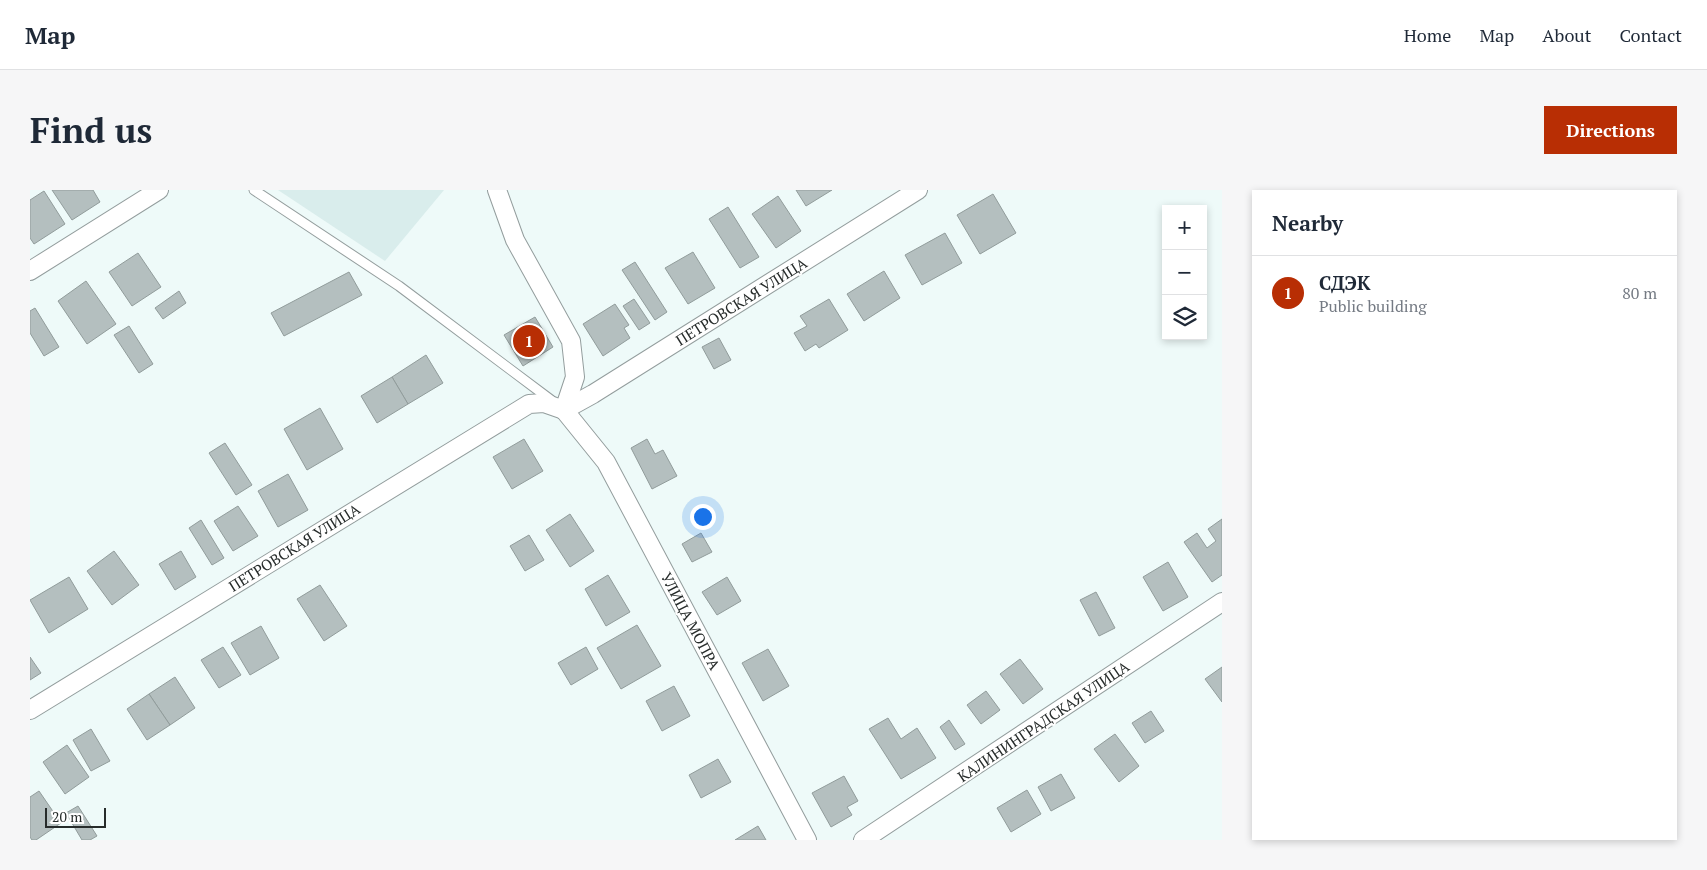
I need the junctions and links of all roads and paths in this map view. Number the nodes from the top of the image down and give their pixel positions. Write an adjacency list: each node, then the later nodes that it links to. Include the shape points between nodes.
1 (159, 190): 5 (street)
2 (254, 190): 6 (lane, via 398,286)
3 (498, 190): 6 (street, via 516,240 571,341 575,377)
4 (918, 190): 6 (street, ПЕТРОВСКАЯ УЛИЦА)
5 (30, 271)
6 (564, 410): 8 (street, ПЕТРОВСКАЯ УЛИЦА, via 544,403 530,404); 9 (street, УЛИЦА МОПРА, via 606,462)
7 (1222, 602): 10 (street, КАЛИНИНГРАДСКАЯ УЛИЦА)
8 (30, 710)
9 (807, 840)
10 (863, 840)

